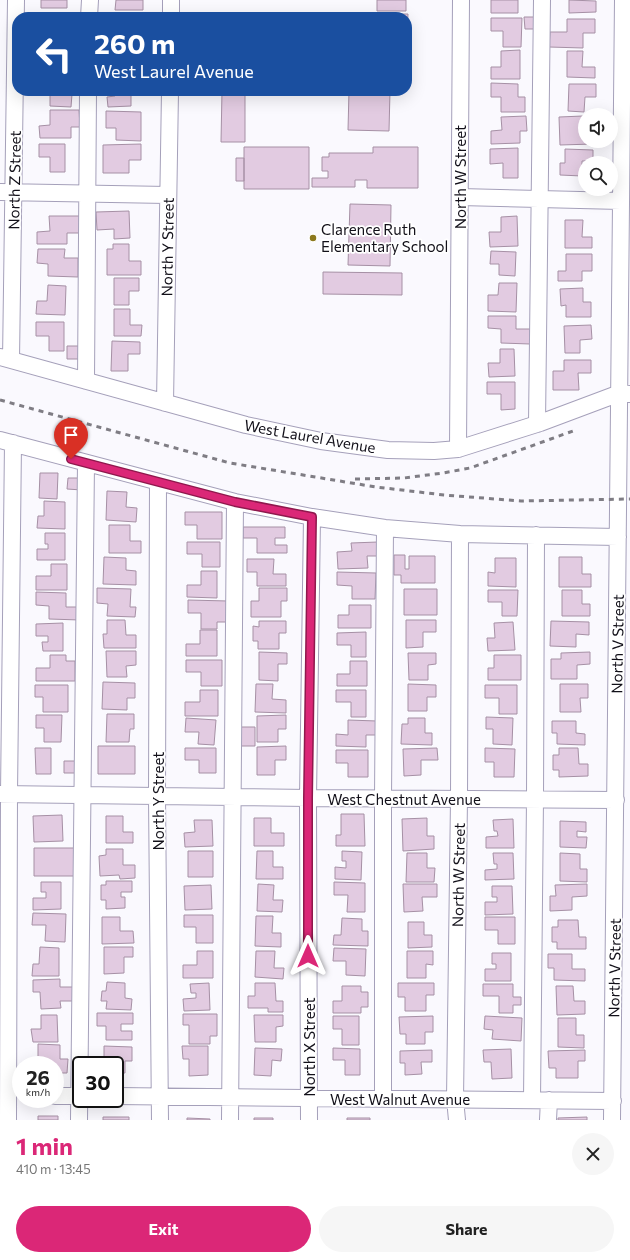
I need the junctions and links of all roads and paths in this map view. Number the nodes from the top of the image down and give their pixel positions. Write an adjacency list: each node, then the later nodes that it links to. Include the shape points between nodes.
1 (16, 0): 7 (street, North Z Street)
2 (90, 0): 8 (street)
3 (171, 0): 9 (street)
4 (461, 0): 16 (street, North W Street)
5 (542, 0): 17 (street)
6 (623, 0): 18 (street, North V Street)
7 (15, 12)
8 (90, 12)
9 (171, 12)
10 (12, 85): 13 (street, North Z Street)
11 (88, 96): 14 (street)
12 (170, 96): 15 (street, North Y Street)
13 (7, 192): 14 (street); 19 (street, North Z Street)
14 (87, 194): 15 (street); 20 (street)
15 (167, 195): 22 (street, North Y Street)
16 (460, 197): 17 (street); 26 (street, North W Street)
17 (540, 199): 18 (street); 24 (street)
18 (622, 200): 21 (street, North V Street)
19 (6, 358): 20 (street, West Laurel Avenue)
20 (86, 381): 22 (street, West Laurel Avenue)
21 (625, 394): 23 (street, North V Street); 24 (street, West Laurel Avenue)
22 (165, 402): 26 (street, West Laurel Avenue, via 246,425 321,440 388,450)
23 (625, 411): 29 (street, North V Street)
24 (537, 424): 26 (street, West Laurel Avenue)
25 (6, 442): 27 (street); 36 (street)
26 (458, 449)
27 (86, 463): 28 (street); 37 (street)
28 (158, 482): 30 (street); 38 (street, North Y Street)
29 (624, 500): 35 (street, North V Street)
30 (235, 502): 31 (street); 39 (street)
31 (312, 517): 32 (street); 40 (street, North X Street)
32 (385, 528): 33 (street); 41 (street)
33 (460, 534): 34 (street); 42 (street, North W Street)
34 (536, 536): 35 (street); 43 (street)
35 (618, 537): 44 (street, North V Street)
36 (4, 794): 37 (street, West Chestnut Avenue); 46 (street)
37 (83, 796): 38 (street, West Chestnut Avenue); 45 (street)
38 (157, 797): 39 (street, West Chestnut Avenue); 48 (street, North Y Street)
39 (234, 798): 40 (street, West Chestnut Avenue); 49 (street)
40 (308, 798): 41 (street, West Chestnut Avenue); 50 (street, North X Street)
41 (383, 799): 42 (street, West Chestnut Avenue); 51 (street)
42 (459, 799): 43 (street, West Chestnut Avenue); 52 (street, North W Street)
43 (536, 799): 44 (street, West Chestnut Avenue); 53 (street)
44 (616, 800): 55 (street, North V Street)
45 (80, 1056)
46 (10, 1095): 57 (street)
47 (124, 1096): 48 (street, West Walnut Avenue)
48 (160, 1097): 49 (street, West Walnut Avenue); 59 (street, North Y Street)
49 (230, 1097): 50 (street, West Walnut Avenue); 60 (street)
50 (309, 1098): 51 (street, West Walnut Avenue); 61 (street, North X Street)
51 (383, 1099): 52 (street, West Walnut Avenue)
52 (455, 1099): 53 (street, West Walnut Avenue); 62 (street, North W Street)
53 (532, 1100): 54 (street, West Walnut Avenue)
54 (549, 1100): 55 (street, West Walnut Avenue); 63 (street)
55 (613, 1101): 64 (street, North V Street)
56 (80, 1108): 58 (street)
57 (8, 1120)
58 (79, 1120)
59 (160, 1120)
60 (230, 1120)
61 (309, 1120)
62 (457, 1120)
63 (548, 1120)
64 (612, 1120)

